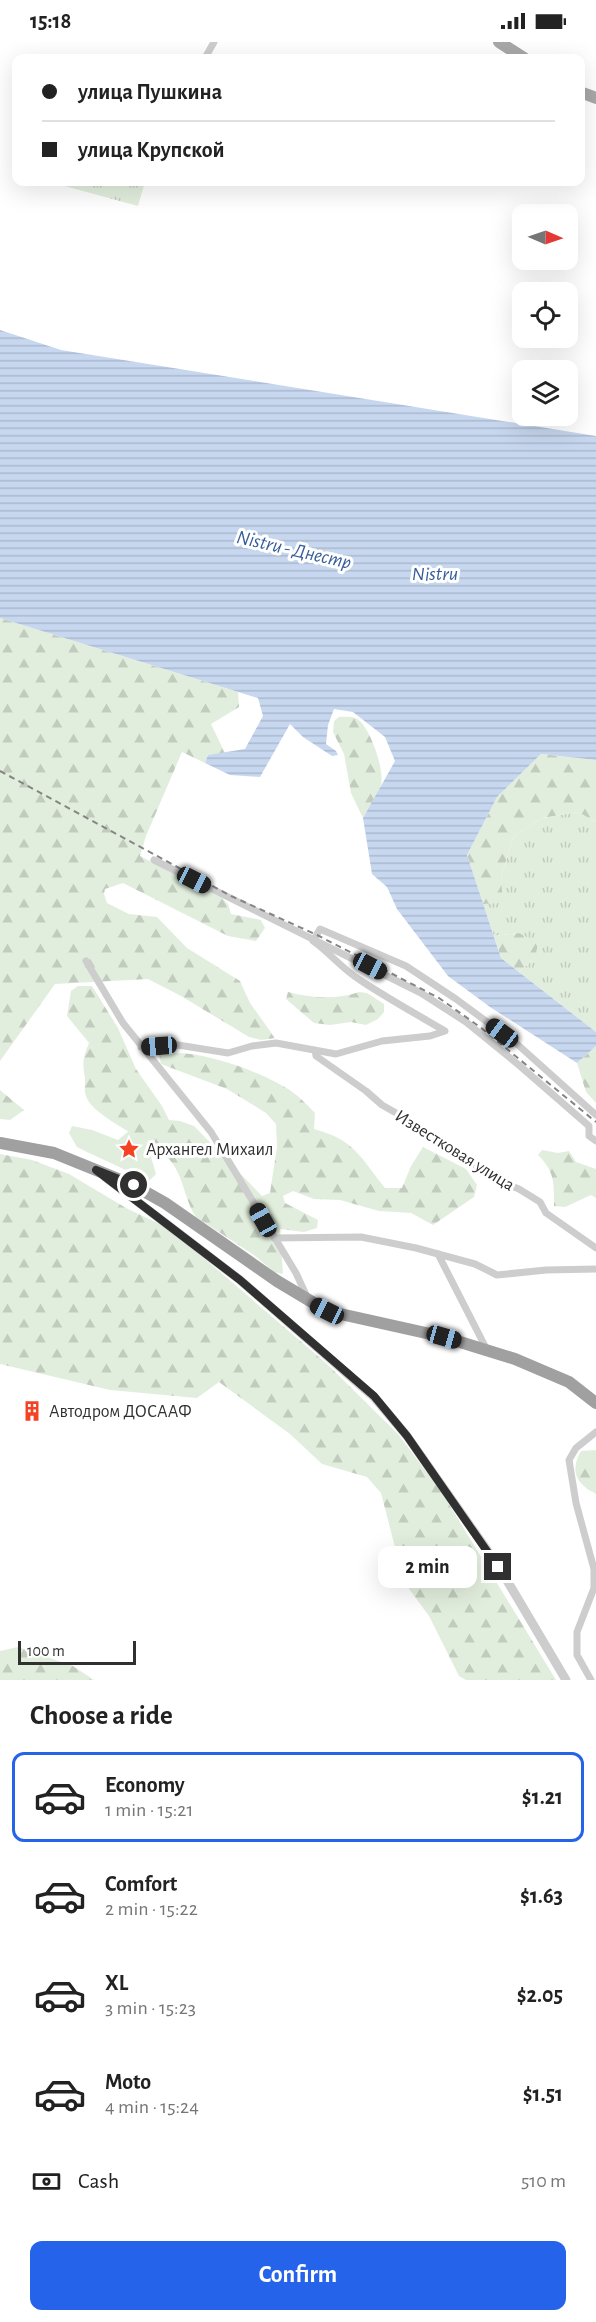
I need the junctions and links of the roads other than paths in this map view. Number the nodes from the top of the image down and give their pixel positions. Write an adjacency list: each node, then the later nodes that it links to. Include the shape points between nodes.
1 (499, 42): 2 (main road)
2 (518, 54)
3 (154, 860): 4 (street)
4 (314, 941): 7 (street, via 359,980 445,1031 382,1041 336,1054); 8 (street, via 320,929 406,966 517,1044); 9 (street, via 370,966 466,1022 589,1126 589,1136)
5 (86, 961): 6 (street)
6 (141, 1047): 7 (street, via 178,1045 228,1053 276,1043); 12 (street, via 211,1132)
7 (315, 1050): 13 (street, Известковая улица, via 316,1056 382,1105 499,1181 540,1202 546,1213)
8 (596, 1115)
9 (596, 1141)
10 (0, 1143): 11 (highway, via 54,1154)
11 (96, 1170): 16 (highway, via 151,1194); 20 (street, via 240,1280 374,1396 407,1436 486,1549)
12 (274, 1238): 14 (street, via 361,1237); 16 (street)
13 (596, 1248)
14 (438, 1254): 15 (street, via 497,1275); 17 (street)
15 (596, 1269)
16 (309, 1302): 17 (highway, via 337,1315 411,1329)
17 (487, 1350): 18 (highway, via 568,1382)
18 (596, 1403)
19 (596, 1432): 21 (street, via 576,1448 569,1460 594,1569 594,1588 577,1632 577,1655)
20 (566, 1680)
21 (591, 1680)

